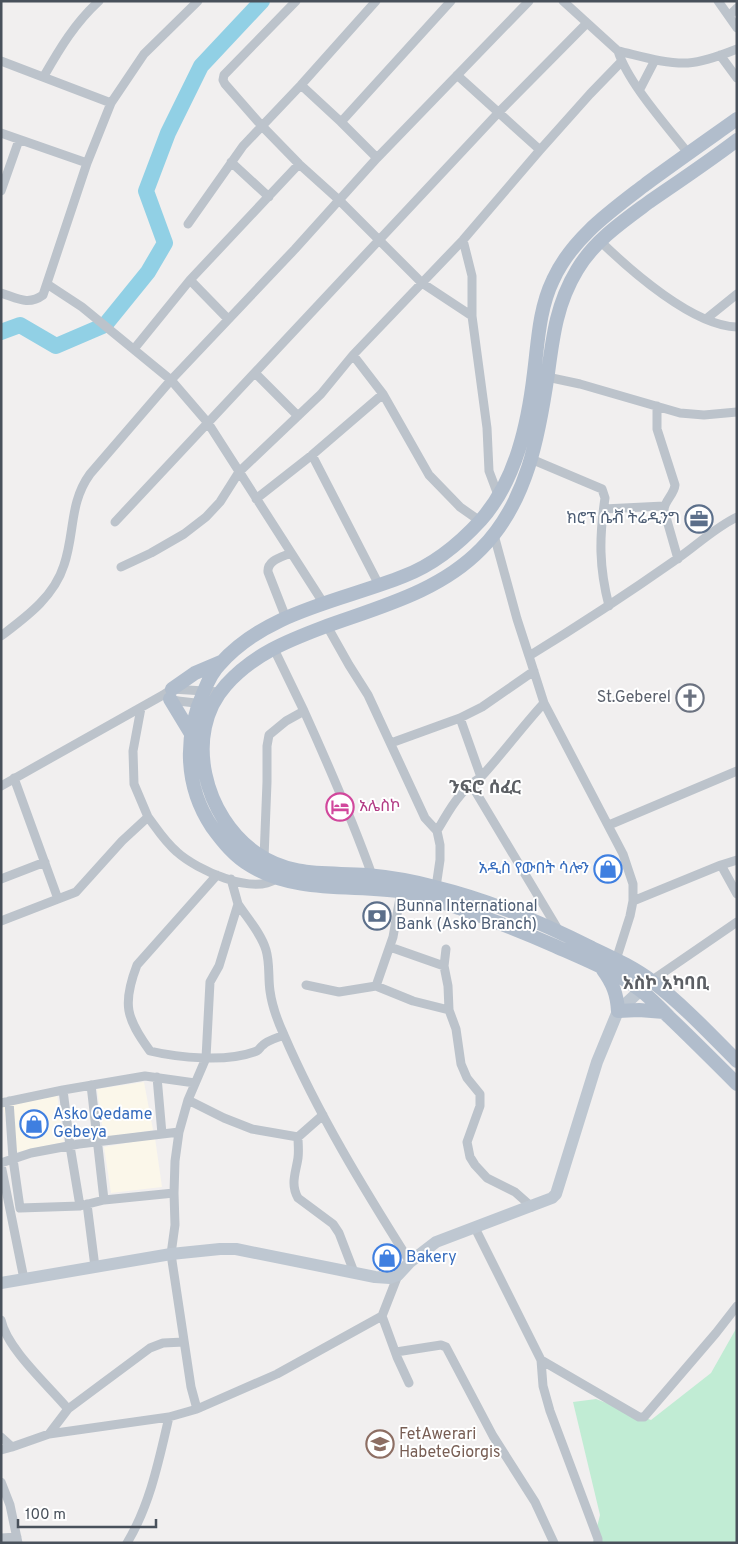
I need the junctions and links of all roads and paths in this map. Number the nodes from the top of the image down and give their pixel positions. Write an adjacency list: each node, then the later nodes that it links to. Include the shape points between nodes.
1 (99, 1): 20 (street, via 67,36)
2 (198, 1): 24 (street, via 144,54)
3 (296, 1): 28 (street, via 222,80)
4 (376, 1): 22 (street)
5 (451, 1): 27 (street)
6 (529, 1): 19 (street)
7 (563, 1): 11 (street)
8 (718, 1): 10 (street)
9 (737, 8): 10 (street)
10 (729, 16): 12 (street)
11 (586, 24): 14 (street); 25 (street)
12 (737, 28)
13 (737, 49): 15 (street)
14 (618, 51): 16 (street); 18 (street)
15 (720, 55): 16 (street, via 688,63); 21 (street)
16 (655, 60): 23 (street)
17 (1, 61): 20 (street)
18 (622, 62): 23 (street); 32 (street)
19 (457, 75): 25 (street); 34 (street)
20 (44, 76): 24 (street)
21 (737, 78)
22 (301, 85): 27 (street); 28 (street)
23 (640, 89): 33 (street)
24 (111, 103): 36 (street)
25 (499, 112): 32 (street); 43 (street)
26 (737, 119): 33 (main road)
27 (341, 122): 34 (street)
28 (261, 125): 35 (street); 37 (street)
29 (1, 133): 30 (street)
30 (19, 140): 36 (street); 38 (street)
31 (737, 140): 44 (main road)
32 (540, 150): 42 (street)
33 (688, 154): 67 (main road, via 591,229 574,246 554,277 540,324 521,442 513,467)
34 (377, 158): 40 (street)
35 (231, 162): 39 (street); 41 (street)
36 (87, 163): 47 (street)
37 (299, 164): 39 (street); 40 (street)
38 (1, 191)
39 (269, 196): 45 (street)
40 (339, 200): 43 (street); 51 (street)
41 (188, 224)
42 (463, 240): 46 (street); 50 (street, via 472,276)
43 (379, 241): 46 (street); 56 (street)
44 (600, 241): 52 (street, via 672,301); 57 (main road, via 575,272 561,303)
45 (190, 280): 51 (street); 54 (street)
46 (422, 283): 50 (street); 55 (street)
47 (47, 284): 48 (street, via 43,295 35,301); 54 (street, via 82,307)
48 (1, 293)
49 (737, 294): 52 (street)
50 (472, 316): 67 (street, via 487,428 489,471)
51 (228, 319): 58 (street)
52 (706, 319): 53 (street)
53 (737, 327)
54 (134, 349): 58 (street)
55 (353, 355): 59 (street); 62 (street)
56 (256, 373): 62 (street); 63 (street)
57 (547, 377): 60 (street); 65 (main road)
58 (171, 380): 63 (street); 83 (street, via 82,484 64,566 53,589)
59 (383, 394): 64 (street); 72 (street, via 429,474 460,507)
60 (656, 406): 61 (street, via 680,414); 69 (street, via 657,429 675,485)
61 (737, 412)
62 (298, 416): 66 (street)
63 (208, 423): 66 (street); 73 (street)
64 (312, 455): 68 (street); 78 (street)
65 (531, 459): 70 (street, via 602,489); 74 (main road, via 520,490)
66 (239, 472): 68 (street); 77 (street, via 206,517 184,534)
67 (498, 494): 72 (main road)
68 (256, 499): 75 (street)
69 (664, 506): 70 (street); 76 (street)
70 (604, 509): 80 (street, via 601,568)
71 (737, 517): 76 (street)
72 (480, 521): 78 (main road, via 453,547 428,564 407,576)
73 (115, 522)
74 (494, 535): 82 (main road, via 472,558 439,582); 85 (street)
75 (291, 553): 79 (street); 81 (street, via 268,567)
76 (678, 559): 80 (street)
77 (121, 567)
78 (379, 585): 79 (main road)
79 (324, 604): 81 (main road)
80 (609, 606): 85 (street)
81 (286, 618): 86 (main road, via 267,626 235,648)
82 (327, 626): 84 (main road); 97 (street, via 368,695)
83 (1, 636)
84 (273, 647): 88 (main road, via 249,664); 94 (street)
85 (529, 656): 87 (street)
86 (222, 662): 89 (main road, via 196,673); 90 (main road)
87 (534, 671): 91 (street); 95 (street, via 482,707)
88 (220, 692): 90 (street); 92 (main road)
89 (168, 694): 90 (street); 90 (street); 93 (street); 96 (main road)
90 (200, 697): 92 (street); 96 (main road)
91 (544, 704): 99 (street); 104 (street)
92 (212, 705): 106 (main road, via 203,741 205,770 212,798 231,829)
93 (141, 708): 100 (street); 103 (street, via 133,751 134,784)
94 (304, 711): 106 (street, via 269,735); 111 (street)
95 (460, 718): 97 (street); 99 (street)
96 (190, 732): 114 (main road, via 192,784 207,820 234,854)
97 (391, 743): 105 (street, via 425,818)
98 (737, 771): 104 (street)
99 (481, 777): 101 (street)
100 (14, 778): 102 (street); 108 (street)
101 (471, 784): 105 (street, via 453,804); 123 (street)
102 (1, 786)
103 (148, 816): 110 (street, via 163,838 179,853); 118 (street, via 76,892)
104 (609, 825): 119 (street, via 633,884)
105 (437, 831): 115 (street, via 440,860)
106 (264, 858): 111 (main road, via 293,871 310,874)
107 (737, 860): 109 (street)
108 (45, 862): 112 (street); 118 (street)
109 (721, 865): 117 (street); 119 (street)
110 (217, 875): 113 (street); 137 (street, via 138,965 127,1006 134,1030 150,1051)
111 (372, 875): 115 (main road)
112 (1, 879)
113 (231, 879): 114 (street, via 259,885); 120 (street)
114 (276, 879): 116 (main road, via 302,885)
115 (436, 887): 123 (main road)
116 (401, 892): 124 (street); 128 (main road, via 429,897 502,923)
117 (737, 894)
118 (58, 899): 121 (street)
119 (633, 901): 126 (street)
120 (238, 904): 136 (street, via 265,948 270,991); 137 (street, via 220,966 210,982)
121 (1, 921)
122 (737, 922): 129 (street)
123 (559, 931): 126 (main road)
124 (390, 946): 127 (street); 131 (street)
125 (446, 949): 127 (street)
126 (616, 960): 129 (main road)
127 (444, 966): 133 (street)
128 (600, 966): 132 (main road); 134 (main road, via 614,987)
129 (652, 981): 132 (main road); 138 (main road)
130 (306, 985): 131 (street, via 339,992)
131 (376, 986): 133 (street, via 413,1001)
132 (640, 989): 134 (main road); 135 (main road)
133 (449, 1010): 157 (street, via 467,1078 480,1094 480,1106 467,1142 470,1157 487,1178 515,1192)
134 (618, 1011): 135 (main road); 157 (main road, via 597,1062 556,1194)
135 (664, 1012): 141 (main road)
136 (284, 1034): 137 (street, via 251,1054); 146 (street)
137 (206, 1058): 140 (street)
138 (737, 1061)
139 (157, 1077): 140 (street); 142 (street); 148 (street)
140 (195, 1084): 144 (street)
141 (737, 1084)
142 (91, 1085): 143 (street); 150 (street)
143 (63, 1090): 145 (street); 151 (street)
144 (188, 1100): 147 (street); 149 (street, via 252,1129)
145 (5, 1102): 152 (street)
146 (323, 1115): 149 (street); 161 (street)
147 (179, 1132): 148 (street); 154 (street)
148 (162, 1134): 150 (street)
149 (298, 1137): 163 (street, via 294,1191 298,1198 333,1224)
150 (98, 1142): 151 (street); 155 (street)
151 (70, 1146): 152 (street, via 30,1152); 156 (street)
152 (13, 1159): 153 (street); 156 (street, via 20,1208)
153 (1, 1164): 158 (street)
154 (174, 1193): 155 (street); 160 (street, via 175,1225)
155 (104, 1200): 156 (street)
156 (83, 1205): 162 (street)
157 (532, 1206): 159 (main road)
158 (6, 1216): 165 (street)
159 (475, 1228): 161 (main road, via 436,1242); 172 (street)
160 (171, 1254): 162 (main road); 163 (main road, via 236,1250); 170 (street)
161 (410, 1262): 164 (main road)
162 (95, 1267): 165 (main road)
163 (354, 1272): 164 (main road, via 375,1277)
164 (398, 1276): 168 (street)
165 (24, 1279): 166 (main road)
166 (1, 1283)
167 (737, 1306): 172 (street, via 644,1417 626,1410)
168 (382, 1316): 171 (street); 175 (street, via 277,1374)
169 (1, 1320): 174 (street, via 4,1331 21,1356)
170 (184, 1342): 174 (street, via 163,1343 150,1348); 175 (street)
171 (396, 1352): 173 (street); 185 (street, via 446,1347)
172 (541, 1360): 186 (street, via 550,1412)
173 (409, 1383)
174 (68, 1409): 177 (street)
175 (197, 1409): 176 (street)
176 (169, 1417): 177 (street); 184 (street, via 150,1490 137,1527)
177 (49, 1434): 179 (street)
178 (1, 1437): 179 (street)
179 (12, 1447): 180 (street)
180 (1, 1450)
181 (1, 1482): 183 (street, via 10,1505)
182 (1, 1538): 183 (street)
183 (17, 1540)
184 (127, 1543)
185 (554, 1543)
186 (598, 1543)

